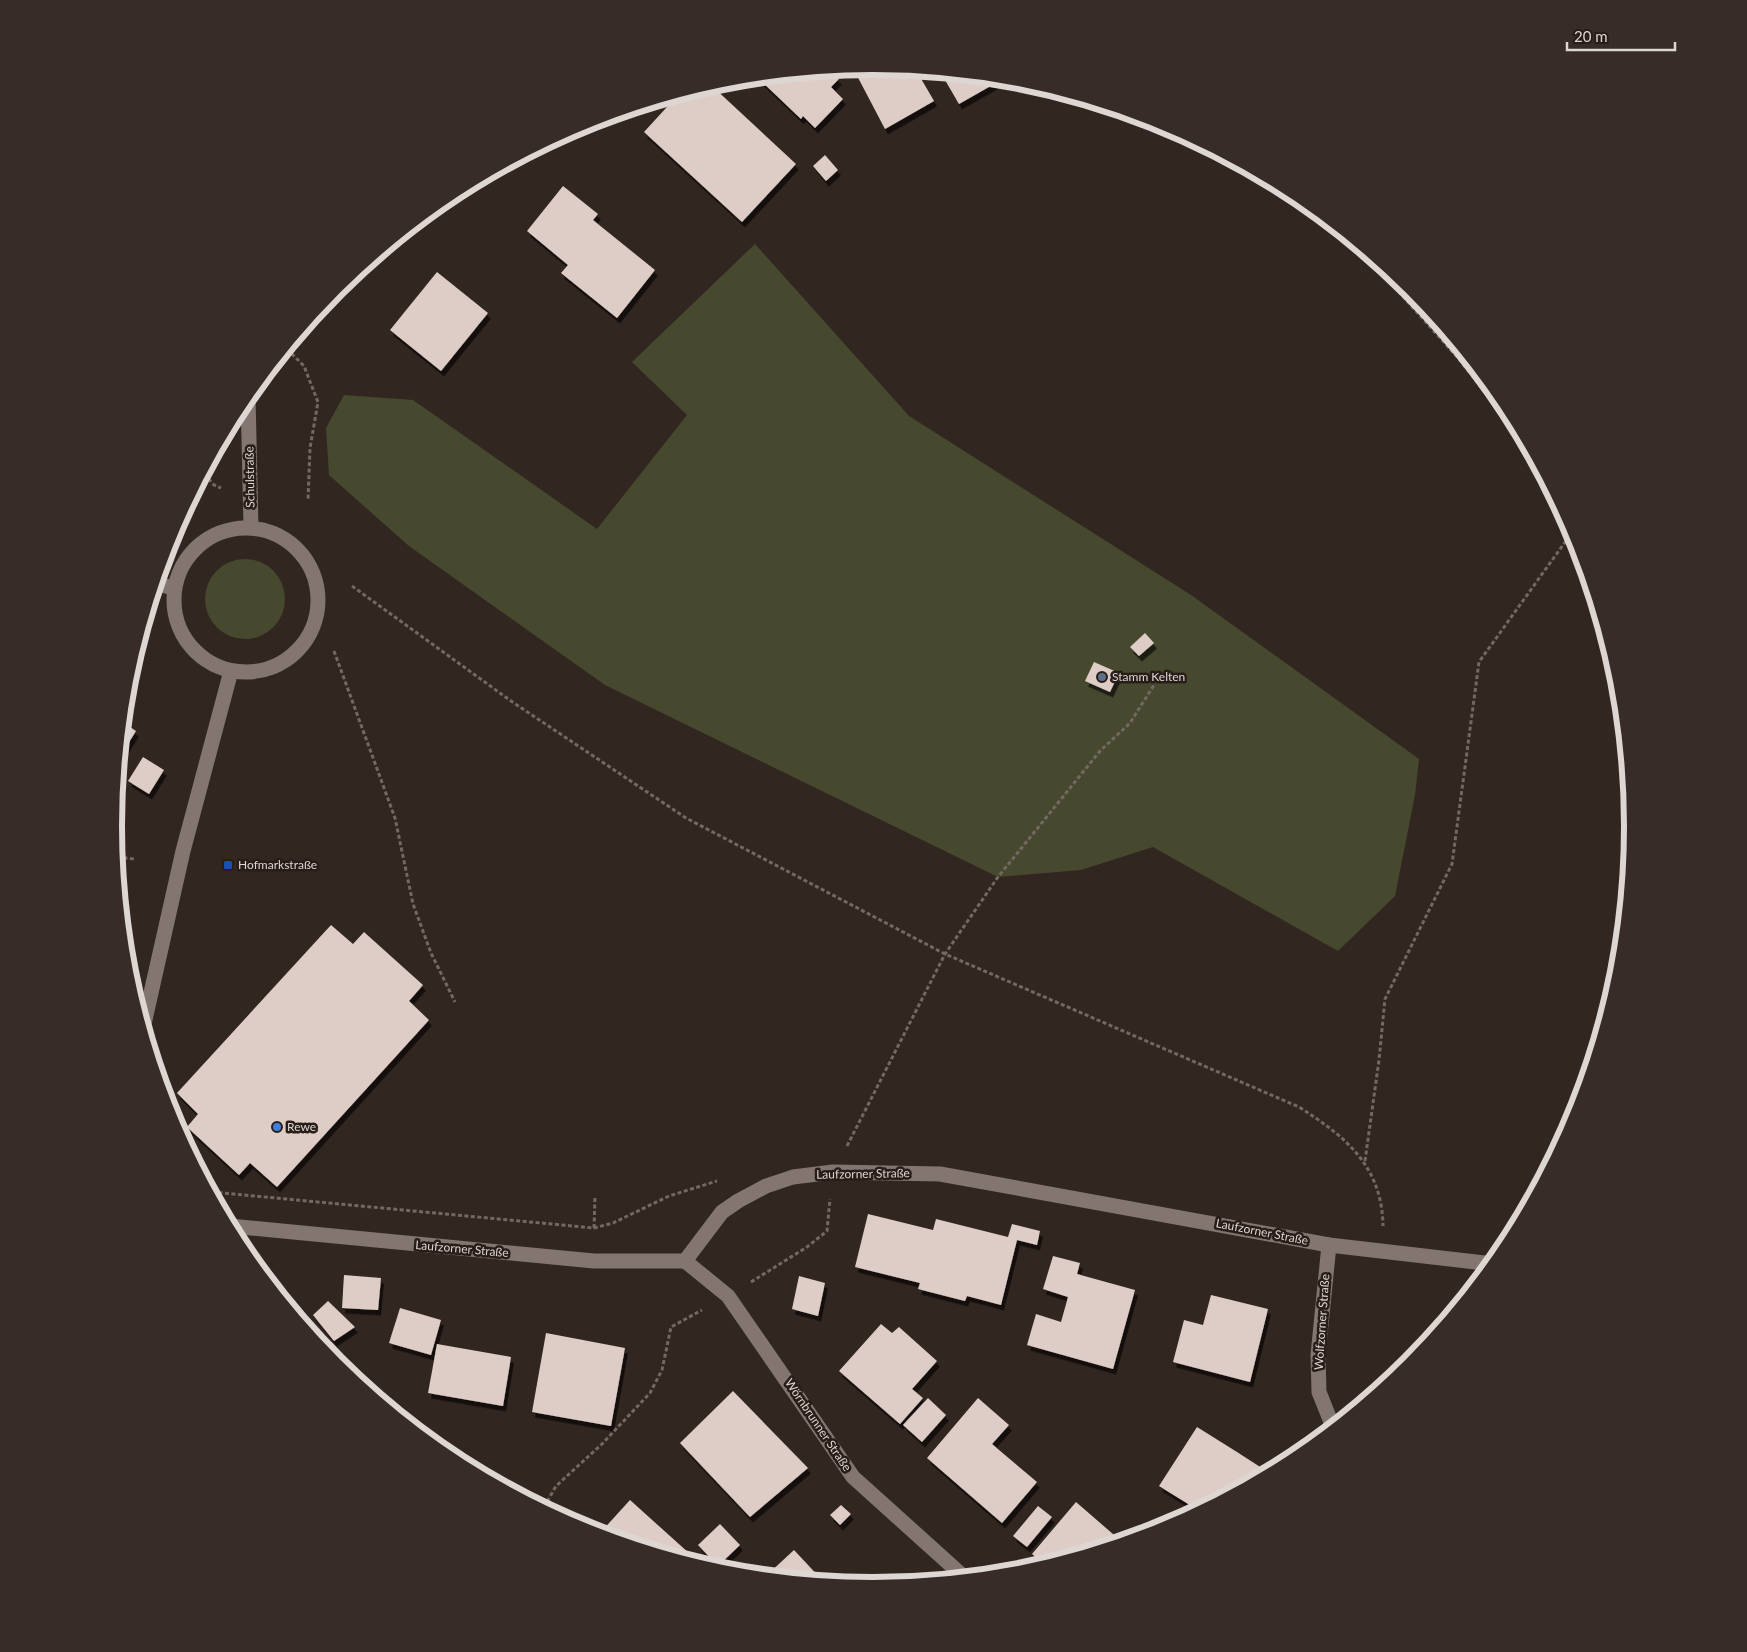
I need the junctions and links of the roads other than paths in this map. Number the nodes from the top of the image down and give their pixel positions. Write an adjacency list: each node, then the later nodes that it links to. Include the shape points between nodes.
1 (248, 410): 2 (street, Schulstraße)
2 (251, 527): 4 (street, via 230,529 209,537 180,568); 5 (street, via 272,532 291,543 305,559 315,578 319,600 316,621 307,640 292,657 273,668 252,673)
3 (162, 585): 4 (street)
4 (174, 588): 5 (street, via 177,625 186,641 198,655)
5 (230, 672): 6 (street, via 183,851)
6 (146, 1013)
7 (239, 1227): 9 (street, Laufzorner Straße, via 594,1261)
8 (1329, 1245): 9 (street, Laufzorner Straße, via 940,1174 833,1172 793,1177 766,1186 738,1201 722,1212); 10 (street, Laufzorner Straße); 11 (street, Wolfzorner Straße, via 1318,1356 1319,1392)
9 (685, 1261): 12 (street, Wörnbrunner Straße, via 728,1296 853,1477)
10 (1483, 1263)
11 (1331, 1422)
12 (959, 1572)

